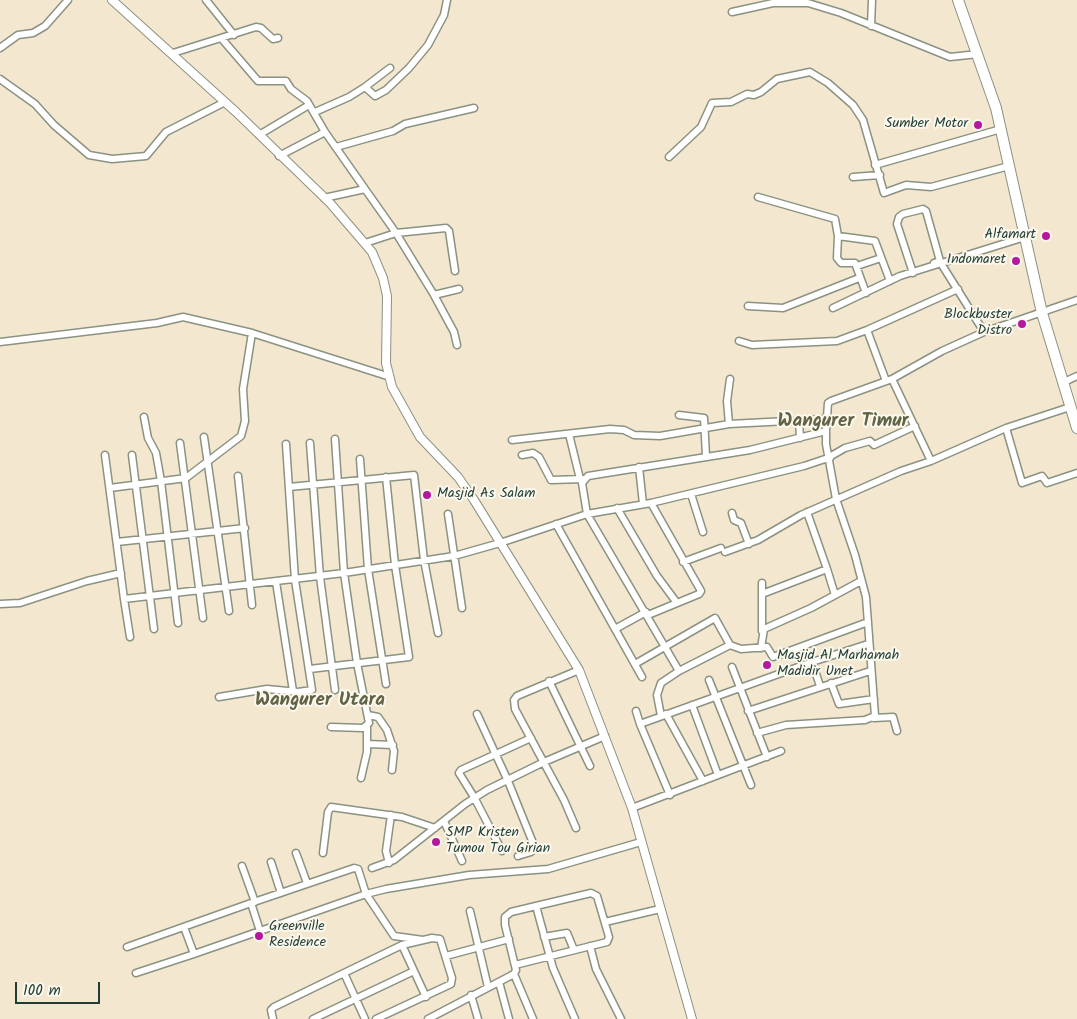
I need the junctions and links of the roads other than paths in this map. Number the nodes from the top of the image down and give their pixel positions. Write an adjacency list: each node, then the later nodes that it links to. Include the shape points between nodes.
1 (68, 0): 12 (street, via 45,26 34,33 18,35)
2 (112, 0): 13 (street)
3 (206, 0): 9 (street)
4 (447, 0): 17 (street, via 435,34 409,68 380,95 373,95)
5 (872, 0): 8 (street)
6 (958, 0): 14 (highway)
7 (732, 12): 8 (street, via 773,3 808,3)
8 (871, 26): 14 (street, via 950,56)
9 (234, 35): 10 (street, via 256,27 262,28 273,39); 11 (street)
10 (278, 38)
11 (222, 39): 13 (street); 19 (street, via 258,81 286,81)
12 (0, 48)
13 (173, 53): 18 (street)
14 (978, 54): 22 (highway)
15 (390, 68): 17 (street)
16 (1, 83): 18 (street, via 36,104 54,125 89,155 112,159 146,156 166,132)
17 (365, 87): 21 (street)
18 (225, 102): 24 (street)
19 (309, 104): 21 (street); 24 (street)
20 (474, 108): 25 (street, via 405,124 393,131)
21 (315, 112): 23 (street)
22 (1001, 129): 28 (street); 29 (highway)
23 (325, 132): 25 (street); 26 (street)
24 (259, 135): 26 (street)
25 (336, 147): 32 (street)
26 (279, 156): 34 (street)
27 (670, 157): 28 (street, via 701,127 712,103 731,102 747,94 754,95 777,79 810,72 853,105 863,120)
28 (875, 165): 30 (street)
29 (1009, 166): 30 (street, via 931,187 906,185 887,193 884,193); 37 (highway)
30 (880, 175): 31 (street)
31 (852, 177)
32 (365, 189): 34 (street); 35 (street)
33 (758, 196): 36 (street, via 835,219)
34 (324, 198): 38 (street)
35 (396, 233): 38 (street); 42 (street, via 446,228 450,231); 49 (street)
36 (838, 236): 39 (street, via 875,241); 41 (street, via 838,259 841,263)
37 (1025, 237): 40 (street); 53 (highway)
38 (365, 243): 60 (street, via 379,266 386,287)
39 (880, 258): 41 (street); 45 (street)
40 (942, 264): 43 (street); 47 (street)
41 (857, 266): 44 (street)
42 (455, 271)
43 (913, 271): 43 (street, via 898,219 903,214 923,210 926,211 940,262); 45 (street)
44 (859, 278): 48 (street); 51 (street, via 783,308)
45 (890, 281): 48 (street)
46 (459, 289): 49 (street)
47 (958, 289): 54 (street); 55 (street)
48 (866, 293): 52 (street)
49 (434, 295): 59 (street)
50 (1077, 300): 53 (street)
51 (748, 306)
52 (833, 308)
53 (1042, 313): 55 (street); 64 (highway)
54 (867, 330): 57 (street, via 837,341 752,344); 63 (street)
55 (984, 332): 63 (street)
56 (252, 333): 58 (street, via 178,318); 60 (street); 88 (street, via 243,389 244,429 241,436)
57 (739, 341)
58 (0, 342)
59 (457, 344)
60 (387, 376): 122 (street, via 420,437 458,477)
61 (1077, 376): 64 (street)
62 (730, 378): 70 (street)
63 (889, 380): 68 (street, via 830,402); 71 (street)
64 (1062, 382): 65 (highway)
65 (1070, 407): 72 (street); 73 (highway)
66 (679, 415): 74 (street, via 703,417)
67 (144, 417): 99 (street)
68 (828, 419): 69 (street); 75 (street)
69 (799, 421): 70 (street); 78 (street)
70 (729, 424): 74 (street)
71 (915, 426): 90 (street, via 874,445 870,441 846,448); 91 (street)
72 (1006, 428): 91 (street); 93 (street, via 1022,483 1042,476 1047,483)
73 (1077, 428)
74 (704, 430): 76 (street, via 651,436 610,429); 87 (street)
75 (826, 431): 78 (street); 90 (street)
76 (570, 434): 80 (street); 97 (street)
77 (204, 437): 88 (street)
78 (800, 438): 87 (street)
79 (335, 439): 100 (street)
80 (512, 440)
81 (180, 443): 96 (street)
82 (310, 443): 102 (street)
83 (286, 444): 103 (street)
84 (105, 455): 104 (street)
85 (132, 455): 101 (street)
86 (522, 455): 97 (street, via 533,453 539,457 551,480)
87 (706, 456): 92 (street)
88 (209, 459): 96 (street); 116 (street)
89 (360, 459): 98 (street)
90 (829, 460): 105 (street); 106 (street)
91 (930, 461): 106 (street)
92 (639, 467): 97 (street); 108 (street)
93 (1077, 473)
94 (238, 476): 115 (street)
95 (386, 477): 98 (street); 125 (street, via 415,476); 127 (street)
96 (186, 478): 99 (street); 118 (street)
97 (582, 479): 113 (street)
98 (361, 480): 100 (street); 128 (street)
99 (161, 481): 101 (street); 119 (street)
100 (338, 482): 102 (street); 131 (street)
101 (135, 484): 104 (street); 120 (street)
102 (313, 485): 103 (street); 132 (street)
103 (288, 487): 133 (street)
104 (110, 488): 121 (street)
105 (691, 494): 107 (street); 117 (street)
106 (836, 499): 110 (street); 134 (street)
107 (651, 503): 108 (street); 126 (street)
108 (643, 504): 109 (street)
109 (617, 508): 113 (street); 145 (street)
110 (807, 512): 123 (street); 129 (street)
111 (732, 513): 123 (street, via 734,520 741,523)
112 (448, 514): 124 (street)
113 (587, 514): 114 (street); 150 (street)
114 (556, 524): 122 (street); 155 (street)
115 (245, 528): 116 (street); 136 (street)
116 (218, 531): 118 (street); 138 (street)
117 (703, 532)
118 (192, 533): 119 (street); 139 (street)
119 (167, 536): 120 (street); 140 (street)
120 (143, 538): 121 (street); 143 (street)
121 (117, 542): 130 (street)
122 (500, 543): 124 (street); 170 (street)
123 (748, 544): 126 (street)
124 (454, 556): 125 (street); 148 (street)
125 (424, 560): 127 (street); 157 (street)
126 (683, 562): 145 (street, via 701,591)
127 (395, 565): 128 (street); 163 (street, via 409,657)
128 (368, 569): 131 (street); 163 (street)
129 (827, 569): 141 (street); 142 (street)
130 (121, 573): 144 (street); 146 (street, via 20,603)
131 (344, 573): 132 (street); 165 (street)
132 (320, 577): 133 (street); 167 (street)
133 (295, 580): 135 (street); 169 (street)
134 (861, 580): 142 (street); 152 (street)
135 (276, 582): 136 (street); 181 (street)
136 (250, 584): 138 (street); 147 (street)
137 (762, 584): 141 (street)
138 (225, 586): 139 (street); 149 (street)
139 (198, 589): 140 (street); 151 (street)
140 (173, 592): 143 (street); 153 (street)
141 (762, 594): 156 (street)
142 (835, 595): 156 (street)
143 (148, 596): 144 (street); 154 (street)
144 (124, 599): 158 (street)
145 (677, 603): 150 (street)
146 (0, 604)
147 (252, 605)
148 (462, 608)
149 (228, 611)
150 (647, 614): 155 (street); 161 (street)
151 (202, 618)
152 (868, 622): 159 (street); 162 (street, via 775,657 770,656 767,647)
153 (178, 623)
154 (154, 629)
155 (615, 629): 166 (street)
156 (762, 631): 162 (street)
157 (438, 633)
158 (130, 637)
159 (868, 644): 164 (street); 172 (street)
160 (730, 645): 161 (street, via 715,618); 162 (street); 171 (street)
161 (665, 646): 166 (street); 171 (street)
162 (761, 648)
163 (383, 660): 165 (street); 176 (street)
164 (812, 662): 178 (street); 179 (street)
165 (358, 663): 167 (street); 189 (street)
166 (635, 664): 173 (street)
167 (332, 667): 169 (street); 180 (street)
168 (732, 667): 179 (street)
169 (310, 668): 181 (street, via 312,690)
170 (579, 670): 175 (street); 197 (street)
171 (679, 671): 190 (street, via 660,683 658,695)
172 (870, 671): 177 (street); 184 (street)
173 (642, 677)
174 (709, 680): 183 (street)
175 (549, 681): 198 (street, via 514,697 515,709); 201 (street)
176 (386, 684)
177 (831, 684): 178 (street); 184 (street, via 839,704)
178 (820, 686): 187 (street)
179 (740, 688): 183 (street); 187 (street)
180 (335, 690)
181 (293, 691): 182 (street, via 267,689)
182 (219, 697)
183 (716, 698): 185 (street); 207 (street)
184 (874, 699): 191 (street)
185 (692, 705): 190 (street); 209 (street)
186 (636, 711): 192 (street)
187 (748, 711): 196 (street)
188 (477, 714): 203 (street)
189 (368, 715): 194 (street); 200 (street, via 378,717)
190 (663, 715): 192 (street); 212 (street)
191 (874, 718): 195 (street, via 893,716); 196 (street, via 786,725)
192 (640, 724): 214 (street)
193 (331, 727): 194 (street)
194 (367, 727): 199 (street)
195 (897, 731)
196 (757, 734): 204 (street)
197 (605, 736): 201 (street); 216 (street)
198 (531, 738): 203 (street); 205 (street)
199 (367, 744): 200 (street); 210 (street)
200 (393, 745): 208 (street)
201 (582, 745): 205 (street); 206 (street)
202 (781, 751): 204 (street)
203 (495, 753): 211 (street); 215 (street, via 460,771)
204 (767, 757): 207 (street)
205 (544, 762): 211 (street); 220 (street)
206 (590, 766)
207 (744, 767): 209 (street); 213 (street)
208 (392, 770)
209 (718, 775): 212 (street)
210 (361, 778)
211 (508, 781): 215 (street); 225 (street, via 534,847 531,852)
212 (703, 782): 214 (street)
213 (751, 785)
214 (670, 795): 216 (street)
215 (474, 797): 218 (street); 222 (street)
216 (632, 808): 221 (street)
217 (391, 815): 219 (street); 224 (street, via 331,807); 228 (street, via 386,851)
218 (444, 821): 219 (street); 226 (street)
219 (435, 828): 228 (street)
220 (576, 828)
221 (641, 842): 233 (street, via 548,869 469,875); 236 (street)
222 (502, 851)
223 (296, 853): 231 (street)
224 (323, 853)
225 (518, 856)
226 (462, 861)
227 (271, 862): 232 (street)
228 (389, 863): 230 (street)
229 (242, 866): 234 (street)
230 (372, 868)
231 (307, 883): 232 (street); 233 (street, via 354,868 358,870)
232 (281, 893): 234 (street)
233 (366, 894): 240 (street); 243 (street, via 394,936)
234 (253, 903): 239 (street); 240 (street)
235 (536, 906): 238 (street, via 593,894 597,896); 241 (street); 242 (street, via 507,914)
236 (660, 909): 238 (street); 274 (street)
237 (470, 911): 247 (street)
238 (605, 922): 246 (street, via 608,940)
239 (184, 927): 244 (street); 249 (street)
240 (260, 931): 249 (street)
241 (544, 937): 248 (street, via 567,933); 251 (street)
242 (508, 939): 247 (street); 252 (street)
243 (423, 940): 245 (street); 250 (street, via 440,939)
244 (127, 946)
245 (402, 946): 253 (street); 254 (street)
246 (590, 946): 248 (street); 273 (street, via 596,969)
247 (479, 948): 250 (street); 258 (street)
248 (574, 950): 251 (street)
249 (194, 954): 255 (street)
250 (446, 956): 260 (street, via 452,983)
251 (550, 956): 252 (street); 272 (street)
252 (515, 965): 256 (street)
253 (414, 971): 260 (street); 261 (street)
254 (344, 972): 261 (street); 263 (street, via 274,1007 271,1010)
255 (136, 973)
256 (514, 974): 257 (street); 271 (street)
257 (499, 982): 258 (street); 270 (street)
258 (488, 987): 259 (street)
259 (471, 995): 262 (street); 269 (street)
260 (426, 997): 266 (street)
261 (356, 999): 264 (street); 265 (street)
262 (443, 1010): 267 (street); 268 (street)
263 (273, 1019)
264 (313, 1019)
265 (365, 1019)
266 (376, 1019)
267 (428, 1019)
268 (446, 1019)
269 (478, 1019)
270 (509, 1019)
271 (533, 1019)
272 (575, 1019)
273 (621, 1019)
274 (692, 1019)

